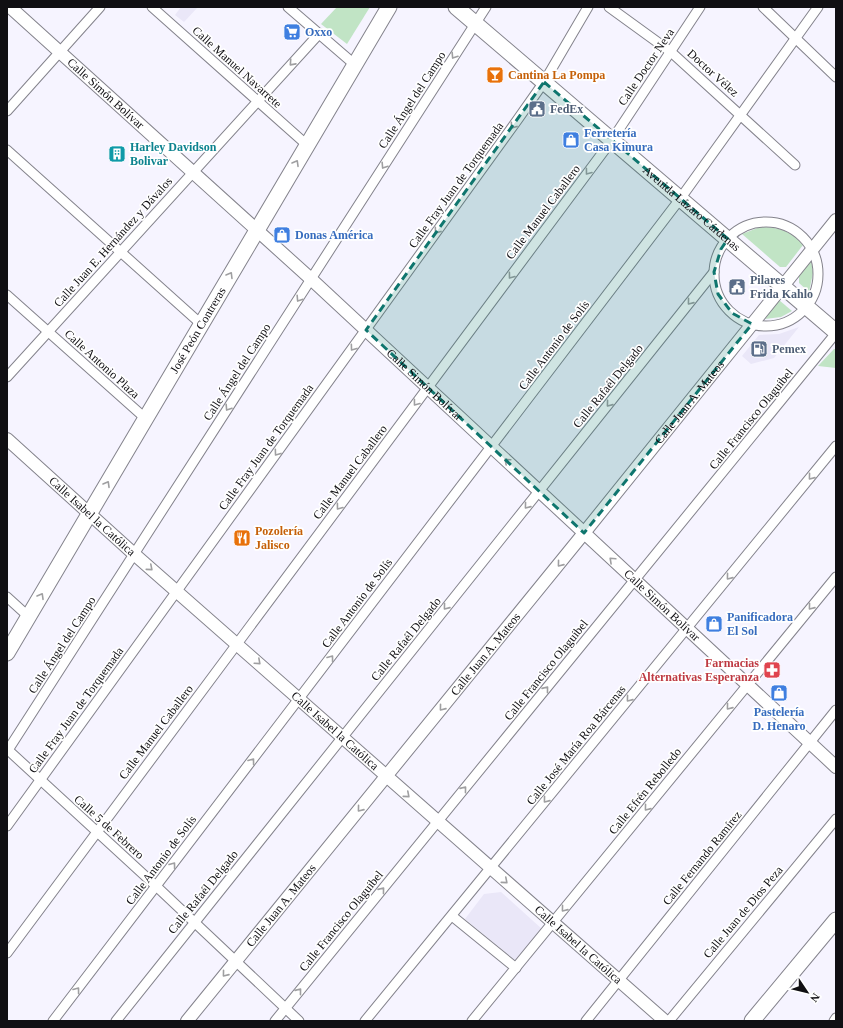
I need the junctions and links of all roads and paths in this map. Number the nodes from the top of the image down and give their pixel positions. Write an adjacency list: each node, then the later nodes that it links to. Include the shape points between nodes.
1 (10, 7): 16 (street, Calle Simón Bolívar)
2 (100, 7): 16 (street)
3 (152, 7): 21 (street, Calle Manuel Navarrete)
4 (288, 7): 14 (street)
5 (389, 7): 18 (main road, José Peón Contreras)
6 (456, 7): 13 (main road, Avenida Lázaro Cárdenas)
7 (486, 7): 13 (street, Calle Ángel del Campo)
8 (588, 7): 20 (street, Calle Fray Juan de Torquemada)
9 (608, 7): 17 (street, Doctor Vélez)
10 (700, 7): 17 (street, Calle Doctor Neva)
11 (763, 7): 15 (street)
12 (818, 7): 15 (street, Calle Antonio de Solís)
13 (476, 24): 20 (main road, Avenida Lázaro Cárdenas); 36 (street, Calle Ángel del Campo, one-way to 36)
14 (318, 35): 18 (street); 21 (street, Calle Juan E. Hernández y Dávalos, one-way to 21)
15 (796, 38): 19 (street); 23 (street, Calle Antonio de Solís)
16 (60, 52): 22 (street); 28 (street, Calle Simón Bolívar)
17 (671, 52): 23 (street, Doctor Vélez); 24 (street, Calle Doctor Neva)
18 (354, 64): 25 (main road, José Peón Contreras)
19 (836, 77)
20 (544, 82): 24 (main road, Avenida Lázaro Cárdenas); 42 (street, Calle Fray Juan de Torquemada, one-way to 42)
21 (258, 101): 25 (street, Calle Manuel Navarrete); 28 (street, Calle Juan E. Hernández y Dávalos)
22 (7, 111)
23 (741, 115): 27 (street, Doctor Vélez); 29 (street, Calle Antonio de Solís)
24 (612, 140): 29 (main road, Avenida Lázaro Cárdenas); 46 (street, Calle Manuel Caballero, one-way to 46)
25 (306, 145): 31 (main road, José Peón Contreras, one-way to 25)
26 (7, 150): 34 (street)
27 (795, 165)
28 (193, 172): 31 (street, Calle Simón Bolívar); 34 (street, Calle Juan E. Hernández y Dávalos)
29 (680, 199): 32 (main road, Avenida Lázaro Cárdenas); 50 (street, Calle Antonio de Solís)
30 (836, 220): 33 (street, Calle Juan A. Mateos)
31 (256, 230): 36 (street, Calle Simón Bolívar); 40 (main road, José Peón Contreras, one-way to 31)
32 (728, 239): 33 (street, via 745,226 770,222 795,231); 35 (street, via 716,260); 37 (main road, Avenida Lázaro Cárdenas)
33 (812, 250): 37 (street, Calle Juan A. Mateos); 39 (street, via 818,274 816,287)
34 (120, 252): 40 (street); 43 (street, Calle Juan E. Hernández y Dávalos)
35 (714, 272): 41 (street, via 718,294 724,304 741,319); 51 (street, Calle Rafaél Delgado, one-way to 51)
36 (311, 279): 42 (street, Calle Simón Bolívar); 54 (street, Calle Ángel del Campo, one-way to 54)
37 (782, 286): 39 (main road, Avenida Lázaro Cárdenas); 41 (street, Calle Juan A. Mateos)
38 (7, 295): 43 (street, Calle Antonio Plaza)
39 (806, 306): 41 (street, via 781,323); 44 (main road, Avenida Lázaro Cárdenas)
40 (201, 324): 47 (main road, José Peón Contreras)
41 (752, 324): 53 (street, Calle Juan A. Mateos)
42 (366, 330): 46 (street, Calle Simón Bolívar); 57 (street, Calle Fray Juan de Torquemada, one-way to 57)
43 (48, 332): 45 (street, Calle Juan E. Hernández y Dávalos); 47 (street, Calle Antonio Plaza)
44 (836, 333): 56 (street, Calle Francisco Olaguibel)
45 (7, 377)
46 (427, 388): 50 (street, Calle Simón Bolívar); 61 (street, Calle Manuel Caballero, one-way to 61)
47 (145, 418): 52 (main road, José Peón Contreras, one-way to 47)
48 (7, 439): 52 (street, Calle Isabel la Católica)
49 (836, 446): 60 (street, Calle José María Roa Bárcenas, one-way to 60)
50 (491, 447): 51 (street, Calle Simón Bolívar, one-way to 50); 64 (street, Calle Antonio de Solís, one-way to 50)
51 (539, 491): 53 (street, Calle Simón Bolívar); 66 (street, Calle Rafaél Delgado, one-way to 66)
52 (89, 514): 54 (street, Calle Isabel la Católica); 59 (main road, José Peón Contreras, one-way to 52)
53 (584, 533): 56 (street, Calle Simón Bolívar, one-way to 53); 70 (street, Calle Juan A. Mateos, one-way to 70)
54 (134, 554): 57 (street, Calle Isabel la Católica, one-way to 57); 68 (street, Calle Ángel del Campo)
55 (836, 577): 63 (street, Calle Efrén Rebolledo, one-way to 63)
56 (634, 580): 60 (street, Calle Simón Bolívar); 73 (street, Calle Francisco Olaguibel, one-way to 56)
57 (177, 591): 61 (street, Calle Isabel la Católica); 71 (street, Calle Fray Juan de Torquemada)
58 (7, 597): 59 (street)
59 (29, 617): 62 (main road, José Peón Contreras)
60 (686, 629): 63 (street, Calle Simón Bolívar); 76 (street, Calle José María Roa Bárcenas, one-way to 76)
61 (237, 644): 64 (street, Calle Isabel la Católica, one-way to 64); 75 (street, Calle Manuel Caballero)
62 (7, 653)
63 (748, 685): 67 (street, Calle Simón Bolívar); 81 (street, Calle Efrén Rebolledo, one-way to 81)
64 (299, 699): 66 (street, Calle Isabel la Católica); 77 (street, Calle Antonio de Solís, one-way to 64)
65 (836, 710): 67 (street, Calle Fernando Ramírez)
66 (343, 737): 70 (street, Calle Isabel la Católica); 80 (street, Calle Rafaél Delgado)
67 (810, 743): 69 (street, Calle Simón Bolívar); 85 (street, Calle Fernando Ramírez)
68 (8, 750): 71 (street, Calle 5 de Febrero)
69 (836, 767)
70 (386, 777): 73 (street, Calle Isabel la Católica, one-way to 73); 83 (street, Calle Juan A. Mateos, one-way to 83)
71 (40, 780): 74 (street, Calle Fray Juan de Torquemada); 75 (street, Calle 5 de Febrero)
72 (836, 819): 97 (street, Calle Juan de Dios Peza)
73 (437, 822): 76 (street, Calle Isabel la Católica); 86 (street, Calle Francisco Olaguibel, one-way to 73)
74 (7, 826)
75 (97, 832): 77 (street, Calle 5 de Febrero); 82 (street, Calle Manuel Caballero)
76 (491, 868): 78 (street, Calle José María Roa Bárcenas); 81 (street, Calle Isabel la Católica, one-way to 81)
77 (156, 886): 80 (street, Calle 5 de Febrero); 88 (street, Calle Antonio de Solís, one-way to 77)
78 (452, 916): 84 (street); 93 (street, Calle José María Roa Bárcenas)
79 (836, 920): 98 (main road)
80 (194, 923): 83 (street, Calle 5 de Febrero); 89 (street, Calle Rafaél Delgado)
81 (553, 923): 84 (street, Calle Efrén Rebolledo); 85 (street, Calle Isabel la Católica)
82 (7, 953)
83 (235, 962): 86 (street, Calle 5 de Febrero); 90 (street, Calle Juan A. Mateos, one-way to 90)
84 (516, 968): 94 (street, Calle Efrén Rebolledo)
85 (619, 980): 95 (street, Calle Fernando Ramírez); 96 (street, Calle Isabel la Católica)
86 (285, 1008): 91 (street, Calle Francisco Olaguibel); 92 (street, Calle 5 de Febrero)
87 (836, 1018): 99 (street)
88 (53, 1021)
89 (116, 1021)
90 (187, 1021)
91 (275, 1021)
92 (299, 1021)
93 (366, 1021)
94 (472, 1021)
95 (586, 1021)
96 (664, 1021)
97 (669, 1021)
98 (752, 1021)
99 (834, 1021)

